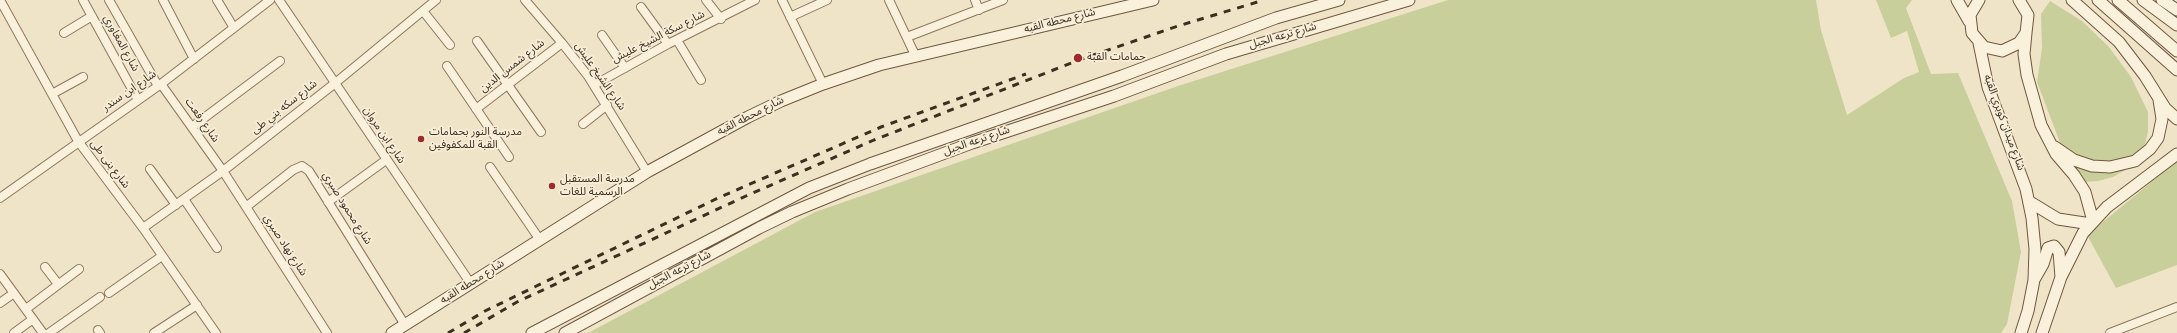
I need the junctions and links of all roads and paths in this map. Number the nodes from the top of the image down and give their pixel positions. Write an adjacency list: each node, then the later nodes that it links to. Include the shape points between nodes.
1 (0, 0): 64 (street, شارع بنى طى)
2 (83, 0): 32 (street, شارع المغاوري)
3 (109, 0): 60 (street, شارع رفعت)
4 (164, 0): 50 (street)
5 (217, 0): 37 (street)
6 (270, 0): 37 (street, شارع ابن سندر)
7 (279, 0): 58 (street, شارع ابن مروان)
8 (436, 0): 31 (street, شارع سكه بني طى)
9 (525, 0): 44 (street, شارع الشيخ عليش)
10 (706, 0): 34 (street)
11 (756, 0): 34 (street, شارع سكة الشيخ عليش)
12 (782, 0): 33 (street)
13 (827, 0): 33 (street)
14 (889, 0): 41 (street)
15 (975, 0): 29 (street)
16 (1003, 0): 29 (street)
17 (1153, 0): 49 (main road, شارع محطه القبه)
18 (1339, 0): 55 (main road, شارع ترعه الجبل, via 1276,18)
19 (1409, 0): 63 (main road, شارع ترعه الجبل, via 1226,54)
20 (1957, 0): 35 (main road)
21 (1979, 0): 35 (main road, via 1972,9)
22 (2019, 0): 39 (main road, via 2028,15)
23 (2072, 0): 66 (main road, via 2119,42)
24 (2098, 0): 54 (main road)
25 (2118, 0): 48 (main road)
26 (2143, 0): 36 (main road)
27 (2162, 0): 30 (main road)
28 (641, 7): 46 (street)
29 (979, 10): 41 (street)
30 (2177, 10)
31 (423, 11): 47 (street); 58 (street, شارع سكه بني طى)
32 (92, 16): 38 (street); 65 (street, شارع المغاوري)
33 (790, 17): 59 (street)
34 (721, 18): 42 (street, شارع سكة الشيخ عليش)
35 (1969, 21): 45 (main road, شارع ميدان كوبري القبه, via 1972,33)
36 (2177, 25)
37 (234, 28): 50 (street, شارع ابن سندر)
38 (64, 33)
39 (2026, 33): 45 (main road, via 2019,43 2008,49 1990,49); 74 (main road, via 2024,54 2027,75 2038,117)
40 (602, 35): 53 (street)
41 (907, 37): 49 (street)
42 (677, 40): 46 (street, شارع سكة الشيخ عليش); 57 (street)
43 (477, 41): 61 (street)
44 (562, 43): 61 (street, شارع شمس الدين); 62 (street, شارع الشيخ عليش)
45 (1979, 43): 89 (main road, شارع ميدان كوبري القبه, via 1988,87)
46 (668, 44): 53 (street, شارع سكة الشيخ عليش)
47 (450, 45)
48 (2177, 51)
49 (916, 57): 59 (main road, شارع محطه القبه, via 879,65)
50 (194, 59): 60 (street, شارع ابن سندر)
51 (280, 61): 71 (street)
52 (447, 66): 68 (street)
53 (625, 68): 62 (street, شارع سكة الشيخ عليش)
54 (2177, 70)
55 (1122, 76): 63 (main road); 72 (main road, شارع ترعه الجبل)
56 (83, 77): 64 (street)
57 (701, 80)
58 (334, 84): 79 (street, شارع ابن مروان); 82 (street, شارع سكه بني طى)
59 (823, 84): 83 (main road, شارع محطه القبه, via 748,117)
60 (160, 85): 65 (street, شارع ابن سندر); 71 (street, شارع رفعت)
61 (508, 85): 68 (street, شارع شمس الدين); 73 (street)
62 (594, 85): 67 (street, شارع الشيخ عليش)
63 (1129, 90): 76 (main road, شارع ترعه الجبل)
64 (52, 94): 75 (street, شارع بنى طى)
65 (138, 100): 75 (street, شارع ابن سندر)
66 (2160, 100): 69 (main road); 74 (main road, via 2162,119 2158,138 2146,154 2129,163 2110,167 2083,163 2066,155)
67 (607, 106): 70 (street); 83 (street, شارع الشيخ عليش)
68 (476, 109): 78 (street)
69 (2177, 119)
70 (583, 124)
71 (192, 127): 82 (street, شارع رفعت)
72 (968, 130): 76 (main road); 84 (main road, شارع ترعه الجبل)
73 (540, 132)
74 (2047, 139): 92 (main road, via 2085,192)
75 (78, 141): 85 (street, شارع ابن سندر); 93 (street, شارع بنى طى)
76 (972, 143): 87 (main road, شارع ترعه الجبل)
77 (2177, 154): 92 (main road, via 2116,199)
78 (509, 157)
79 (386, 160): 88 (street); 103 (street, شارع ابن مروان)
80 (490, 167): 94 (street)
81 (150, 169): 90 (street)
82 (223, 171): 86 (street, شارع سكه بني طى); 91 (street, شارع نهاد صبري)
83 (647, 172): 94 (main road, شارع محطه القبه)
84 (809, 188): 87 (main road); 120 (main road, شارع ترعه الجبل)
85 (0, 198)
86 (184, 199): 90 (street, شارع سكه بني طى); 95 (street)
87 (815, 201): 121 (main road, شارع ترعه الجبل, via 759,228)
88 (328, 202): 91 (street, شارع محمود صبري, via 309,171 302,166 293,170); 112 (street, شارع محمود صبري)
89 (2030, 202): 92 (main road, via 2058,219); 101 (main road, شارع ميدان كوبري القبه, via 2035,249)
90 (176, 205): 93 (street, شارع سكه بني طى)
91 (246, 207): 118 (street, شارع نهاد صبري)
92 (2092, 222): 100 (main road, via 2077,243)
93 (143, 228): 96 (street, شارع بنى طى)
94 (540, 240): 103 (main road, شارع محطه القبه)
95 (217, 248)
96 (162, 256): 105 (street); 108 (street, شارع بنى طى)
97 (45, 267): 102 (street)
98 (78, 269): 102 (street)
99 (0, 274): 104 (street)
100 (2061, 277): 101 (main road, via 2059,250 2052,246 2047,250); 123 (main road)
101 (2034, 280): 122 (main road)
102 (58, 284): 110 (street)
103 (471, 284): 112 (main road, شارع محطه القبه)
104 (14, 293): 107 (street); 110 (street)
105 (109, 293)
106 (100, 297): 116 (street)
107 (0, 303)
108 (197, 305): 113 (street, شارع بنى طى); 117 (street)
109 (2177, 307): 124 (street)
110 (26, 309): 111 (street)
111 (33, 319): 114 (street); 115 (street)
112 (405, 325): 119 (main road, شارع محطه القبه)
113 (214, 332)
114 (14, 333)
115 (43, 333)
116 (49, 333)
117 (154, 333)
118 (327, 333)
119 (392, 333)
120 (532, 333)
121 (565, 333)
122 (2021, 333)
123 (2042, 333)
124 (2110, 333)

